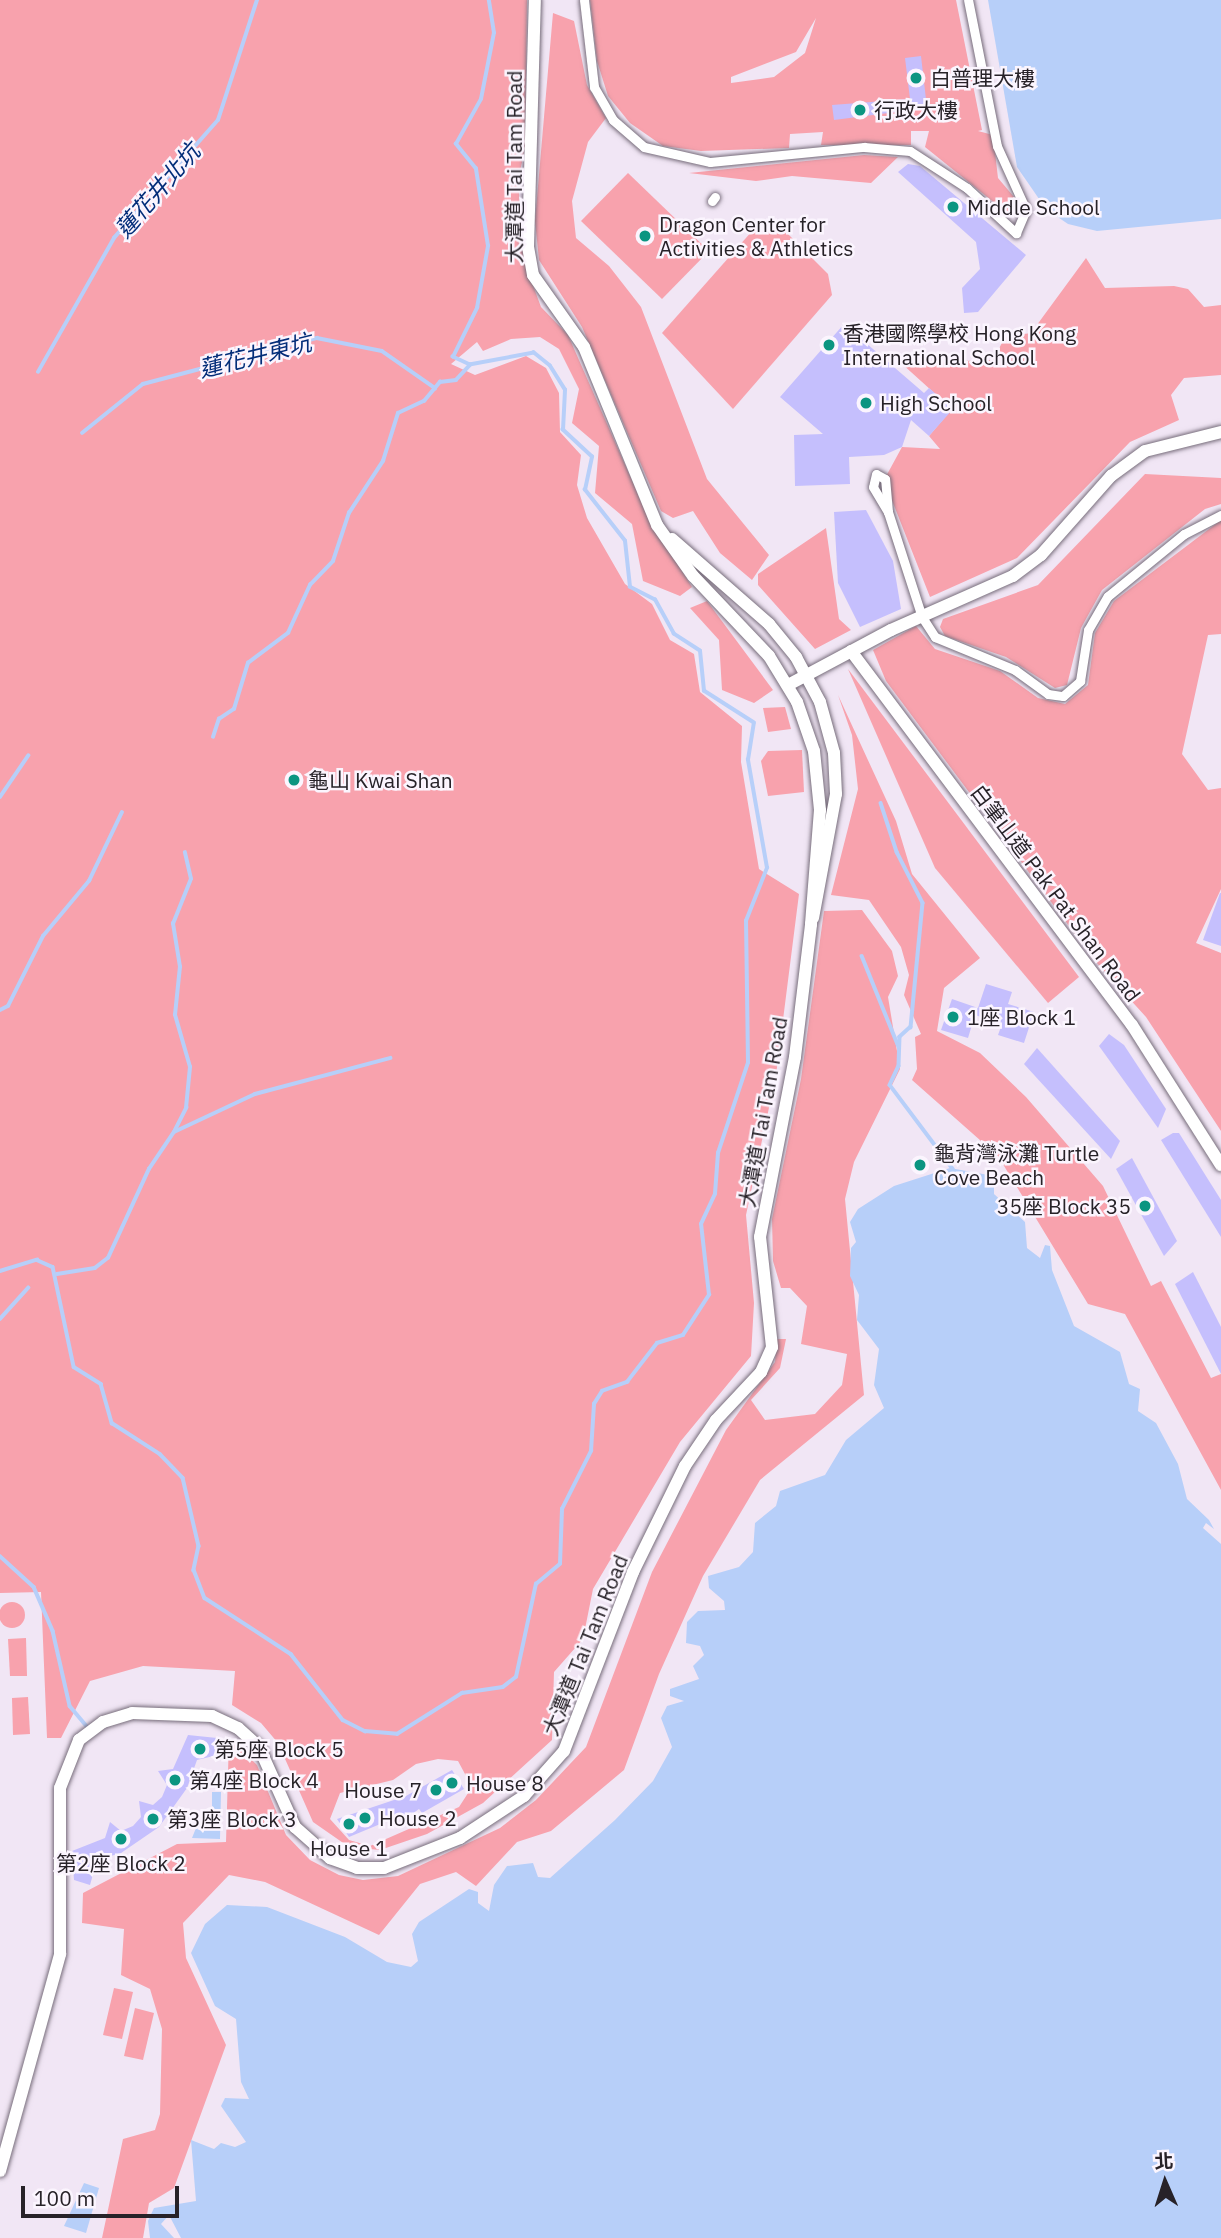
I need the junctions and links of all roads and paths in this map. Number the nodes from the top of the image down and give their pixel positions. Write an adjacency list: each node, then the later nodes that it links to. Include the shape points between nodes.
1 (536, 0): 6 (main road, 大潭道 Tai Tam Road, via 529,264 538,285 584,347)
2 (584, 0): 3 (street, via 594,87 613,120 644,147 710,162 864,147 910,151 967,188 1016,233 1026,210 997,146)
3 (968, 0)
4 (1221, 432): 8 (main road, via 1167,441 1130,461 1041,555 1004,582)
5 (888, 512): 8 (street)
6 (652, 514): 10 (main road, 大潭道 Tai Tam Road, via 769,624); 11 (main road, 大潭道 Tai Tam Road, via 685,567 750,631)
7 (1221, 515): 8 (street, via 1184,534 1108,596 1088,630 1080,681 1063,696 1042,691 1003,664 941,642)
8 (928, 614): 9 (main road)
9 (851, 650): 10 (main road); 13 (main road, 白筆山道 Pak Pat Shan Road, via 1132,1025)
10 (806, 674): 11 (main road); 12 (main road, 大潭道 Tai Tam Road, via 828,726 836,779 827,864)
11 (788, 685): 12 (main road, 大潭道 Tai Tam Road, via 810,734 818,773)
12 (811, 924): 14 (main road, 大潭道 Tai Tam Road, via 795,1057 760,1237 774,1332 770,1355 685,1466 633,1573 564,1751 532,1788 487,1822 416,1858 364,1869 330,1858 303,1837 265,1754 233,1724 207,1715 144,1711 110,1719 88,1731 72,1750 62,1776 60,1954)
13 (1221, 1164)
14 (0, 2171)

